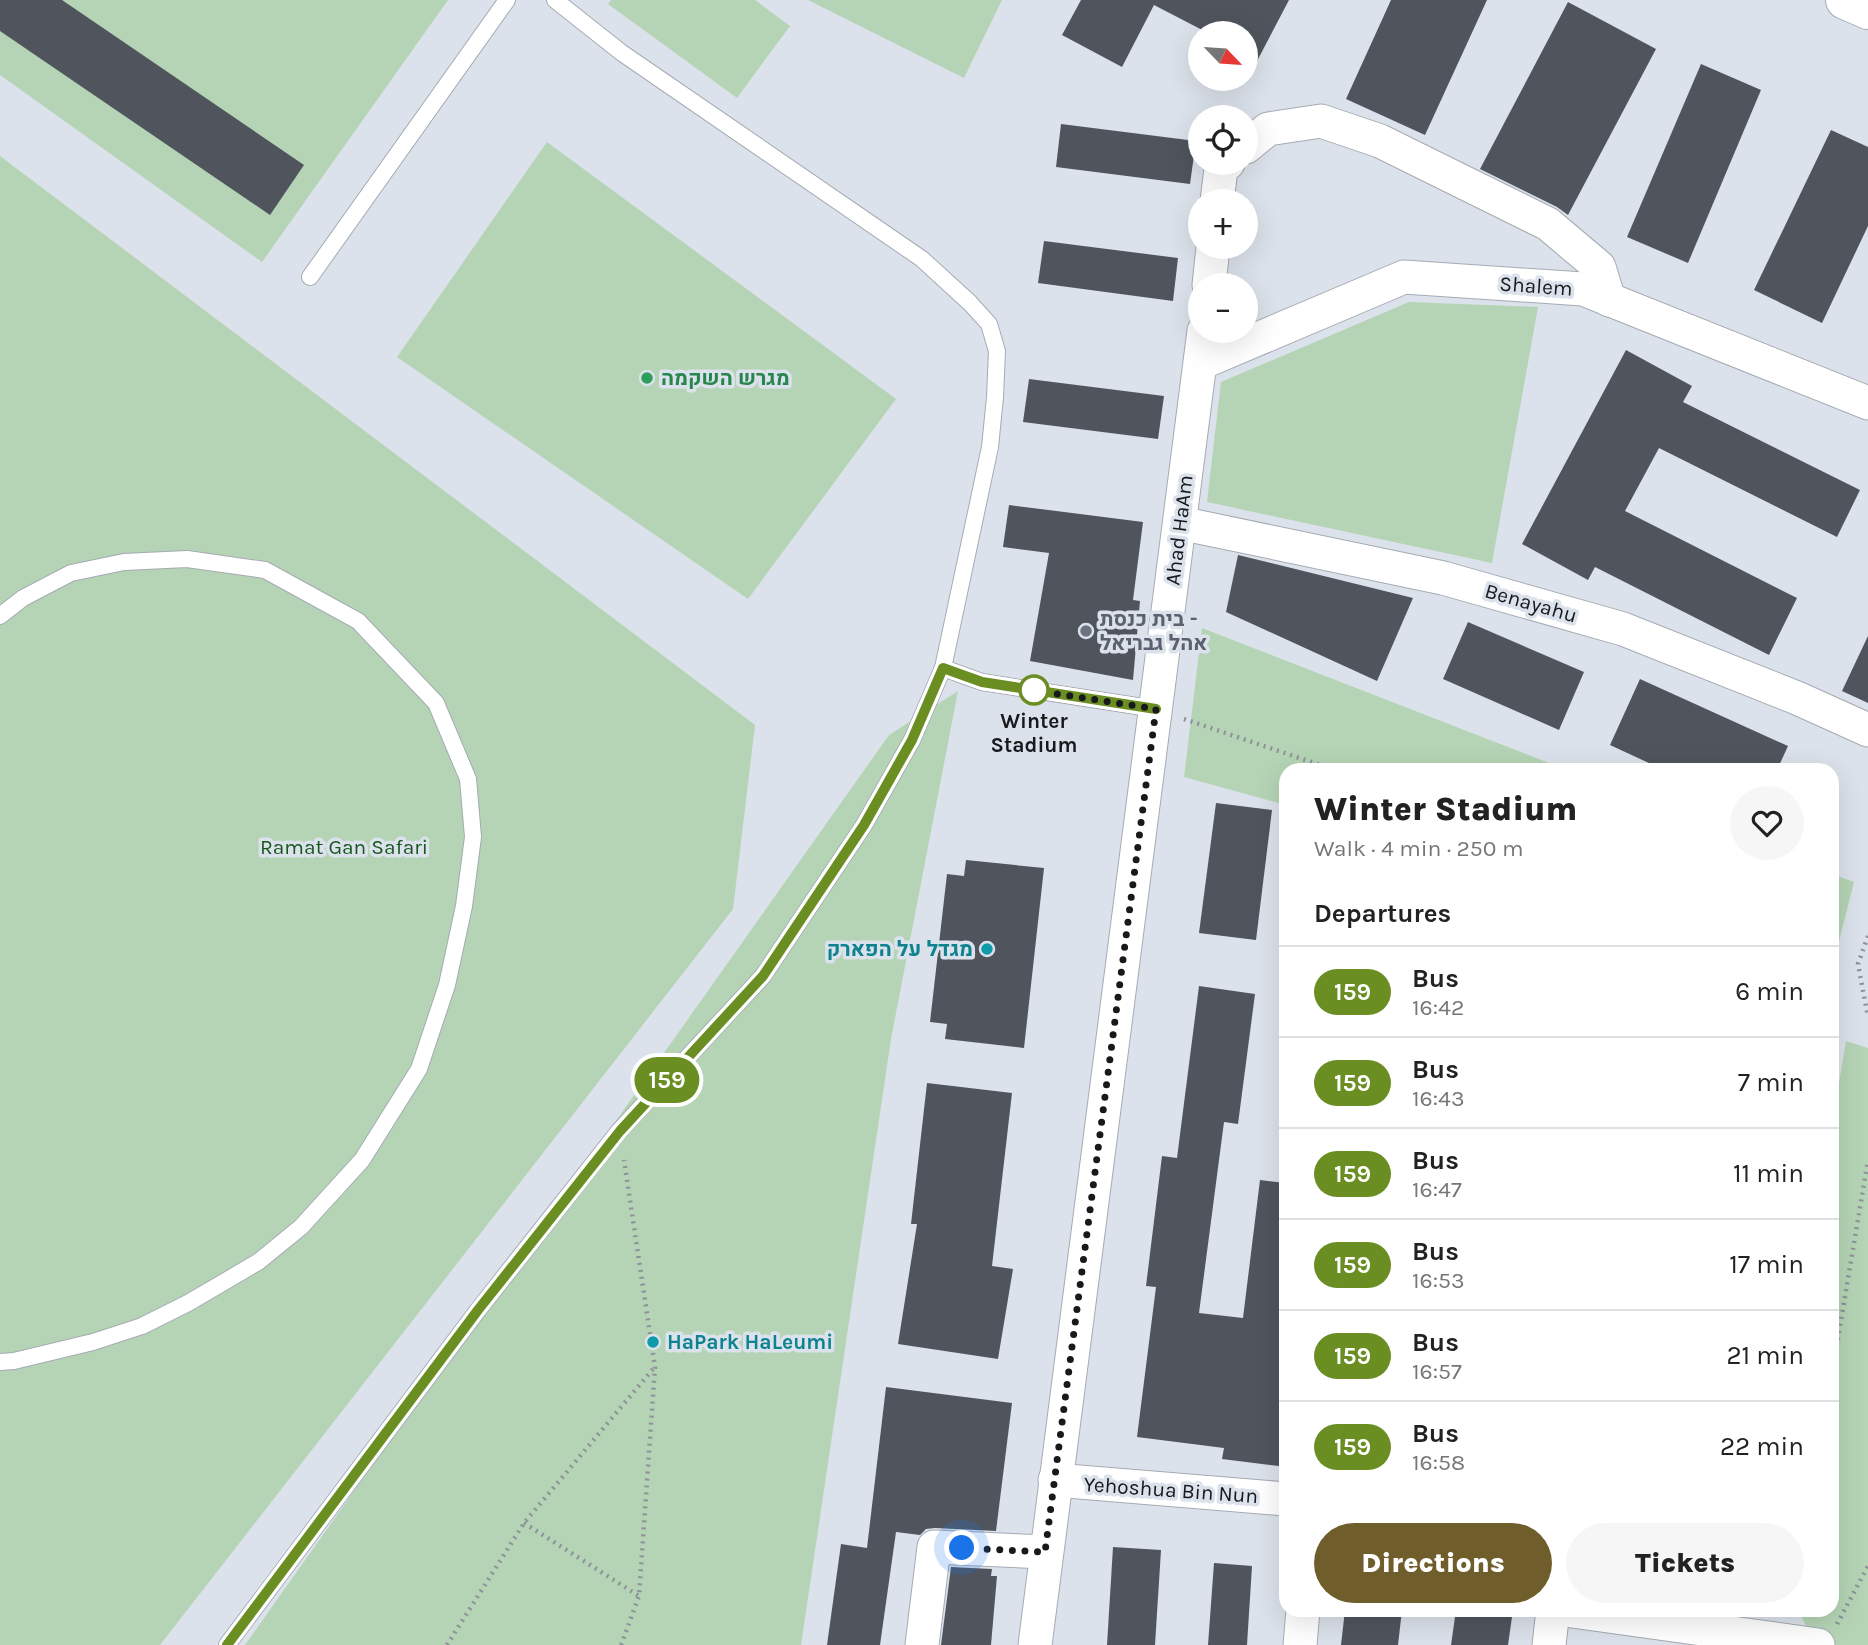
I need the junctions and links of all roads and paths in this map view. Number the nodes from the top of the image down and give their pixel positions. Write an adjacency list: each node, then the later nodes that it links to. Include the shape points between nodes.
1 (507, 0): 6 (lane)
2 (555, 0): 12 (lane, via 622,53 922,259 989,324 997,351 990,447)
3 (1845, 0): 4 (main road)
4 (1868, 10)
5 (1258, 137): 7 (street, via 1268,129 1321,121 1380,141 1548,224 1599,267)
6 (310, 276)
7 (1609, 300): 8 (street, Shalem, via 1583,289 1404,277); 9 (street, Shalem)
8 (1202, 347): 10 (street, Ahad HaAm)
9 (1868, 403)
10 (1180, 523): 13 (street, Ahad HaAm); 14 (street, Benayahu, via 1443,578 1623,629)
11 (0, 616): 21 (lane, via 71,573 124,562 187,559 265,570 358,621 436,703 468,779 473,837 447,985 419,1069 362,1160 301,1227 258,1262 188,1303 142,1326 93,1342)
12 (943, 668): 13 (lane, via 982,682); 18 (lane, via 912,740 864,825 763,976)
13 (1156, 709): 15 (path); 23 (street, Ahad HaAm)
14 (1868, 730)
15 (1314, 763)
16 (1868, 936): 17 (path, via 1858,964)
17 (1868, 1017)
18 (620, 1131): 22 (path); 35 (lane, via 478,1310)
19 (1868, 1160): 20 (path)
20 (1839, 1332)
21 (0, 1362)
22 (655, 1367): 25 (path); 28 (path)
23 (1055, 1480): 24 (street, Yehoshua Bin Nun); 26 (street, Ahad HaAm)
24 (1279, 1498)
25 (524, 1523): 28 (path); 36 (path)
26 (1045, 1552): 38 (street, via 934,1547); 39 (street, Ahad HaAm)
27 (1868, 1566): 29 (path)
28 (639, 1596): 37 (path)
29 (1839, 1616)
30 (1302, 1617): 40 (street)
31 (1552, 1617): 41 (street)
32 (1638, 1617): 34 (street)
33 (1838, 1617): 34 (path)
34 (1828, 1635)
35 (227, 1645)
36 (447, 1645)
37 (621, 1645)
38 (922, 1645)
39 (1035, 1645)
40 (1300, 1645)
41 (1549, 1645)

